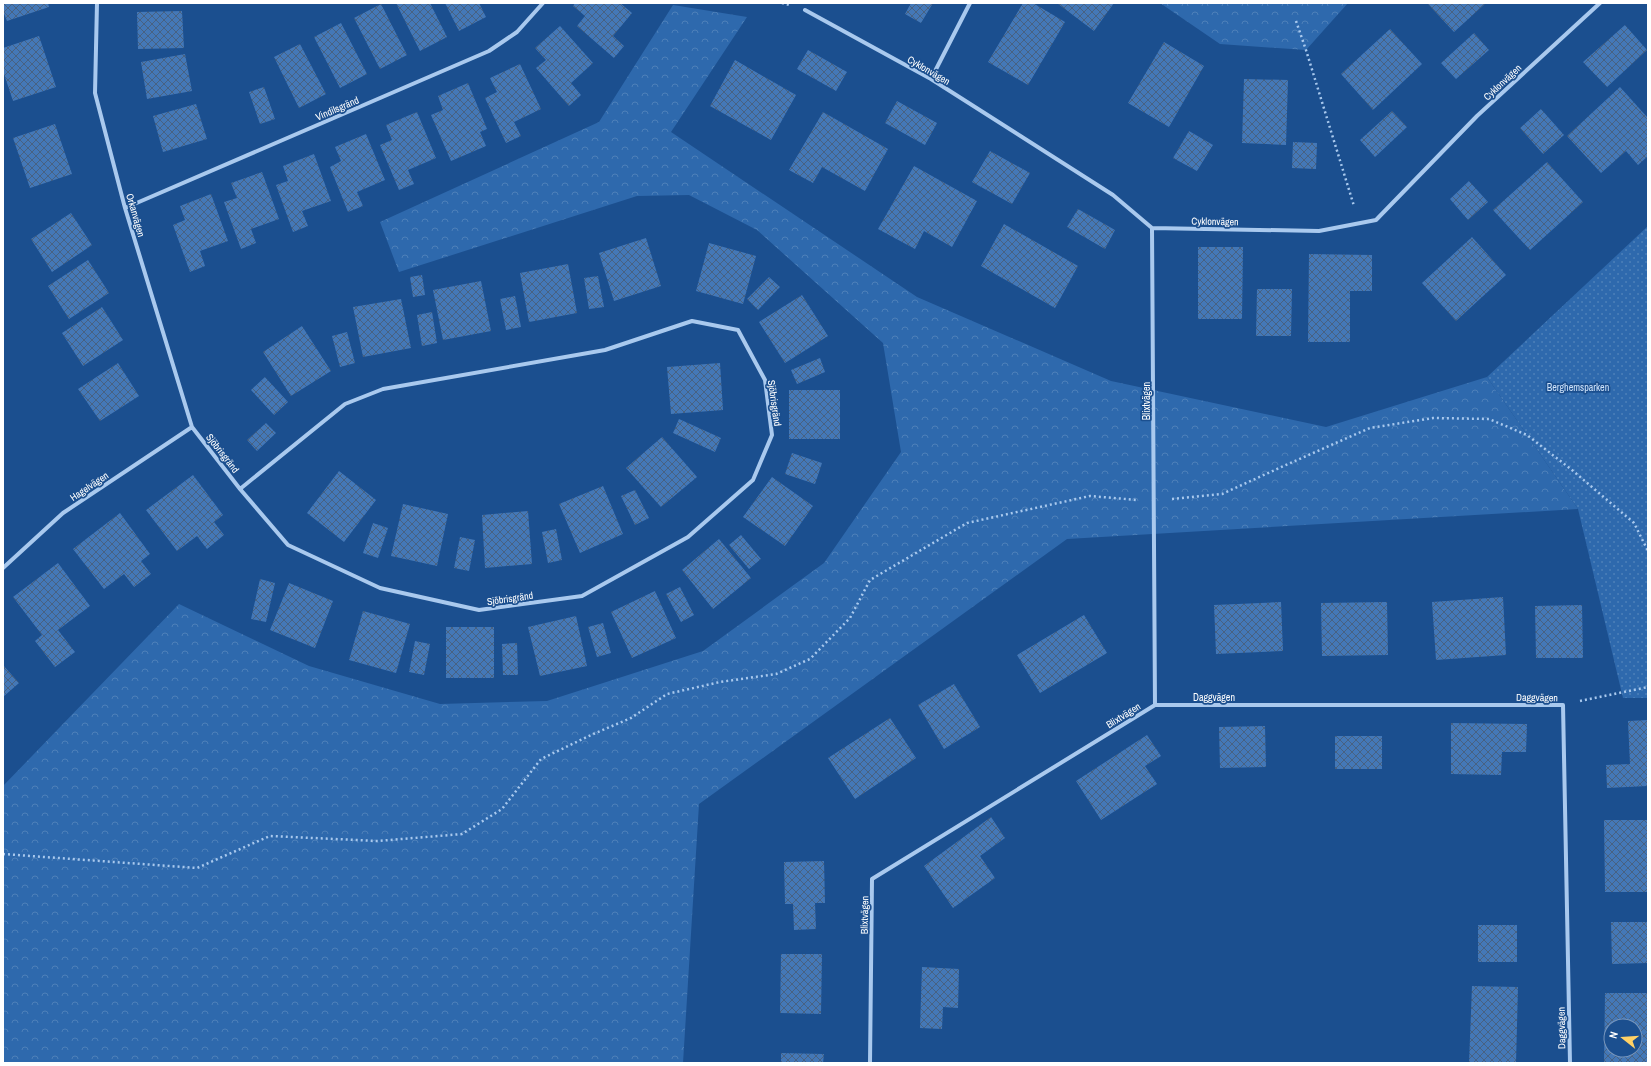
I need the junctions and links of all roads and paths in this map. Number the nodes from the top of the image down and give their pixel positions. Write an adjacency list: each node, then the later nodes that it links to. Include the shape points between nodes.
1 (96, 3): 8 (street, Orkanvägen, via 95,93)
2 (543, 3): 8 (street, Vindilsgränd, via 517,32 489,51)
3 (970, 3): 7 (street)
4 (1600, 3): 9 (street, Cyklonvägen, via 1477,116 1376,220)
5 (805, 10): 7 (street, Cyklonvägen)
6 (1296, 22): 9 (path)
7 (931, 79): 10 (street, Cyklonvägen, via 1113,195)
8 (125, 208): 11 (street, Orkanvägen)
9 (1359, 223): 10 (street, Cyklonvägen, via 1319,231)
10 (1152, 228): 13 (street, Blixtvägen)
11 (192, 427): 12 (street, Sjöbrisgränd); 15 (street, Hagelvägen, via 63,513)
12 (240, 489): 12 (street, Sjöbrisgränd, via 288,545 380,588 479,610 582,596 688,537 753,480 772,435 765,380 738,330 692,321 605,350 383,389 345,404)
13 (1154, 501): 14 (path, via 1222,494 1370,428 1433,418 1489,419 1526,435 1572,470 1634,523); 17 (street, Blixtvägen); 19 (path, via 1090,496 967,523 870,580 850,618 810,659 776,674 720,682 667,694 630,718 541,760 502,810 462,834 378,841 270,836 197,868)
14 (1648, 551)
15 (3, 568)
16 (1648, 687): 18 (path)
17 (1155, 705): 18 (street, Daggvägen); 20 (street, Blixtvägen, via 872,879)
18 (1563, 705): 21 (street, Daggvägen)
19 (3, 854)
20 (870, 1063)
21 (1570, 1063)

